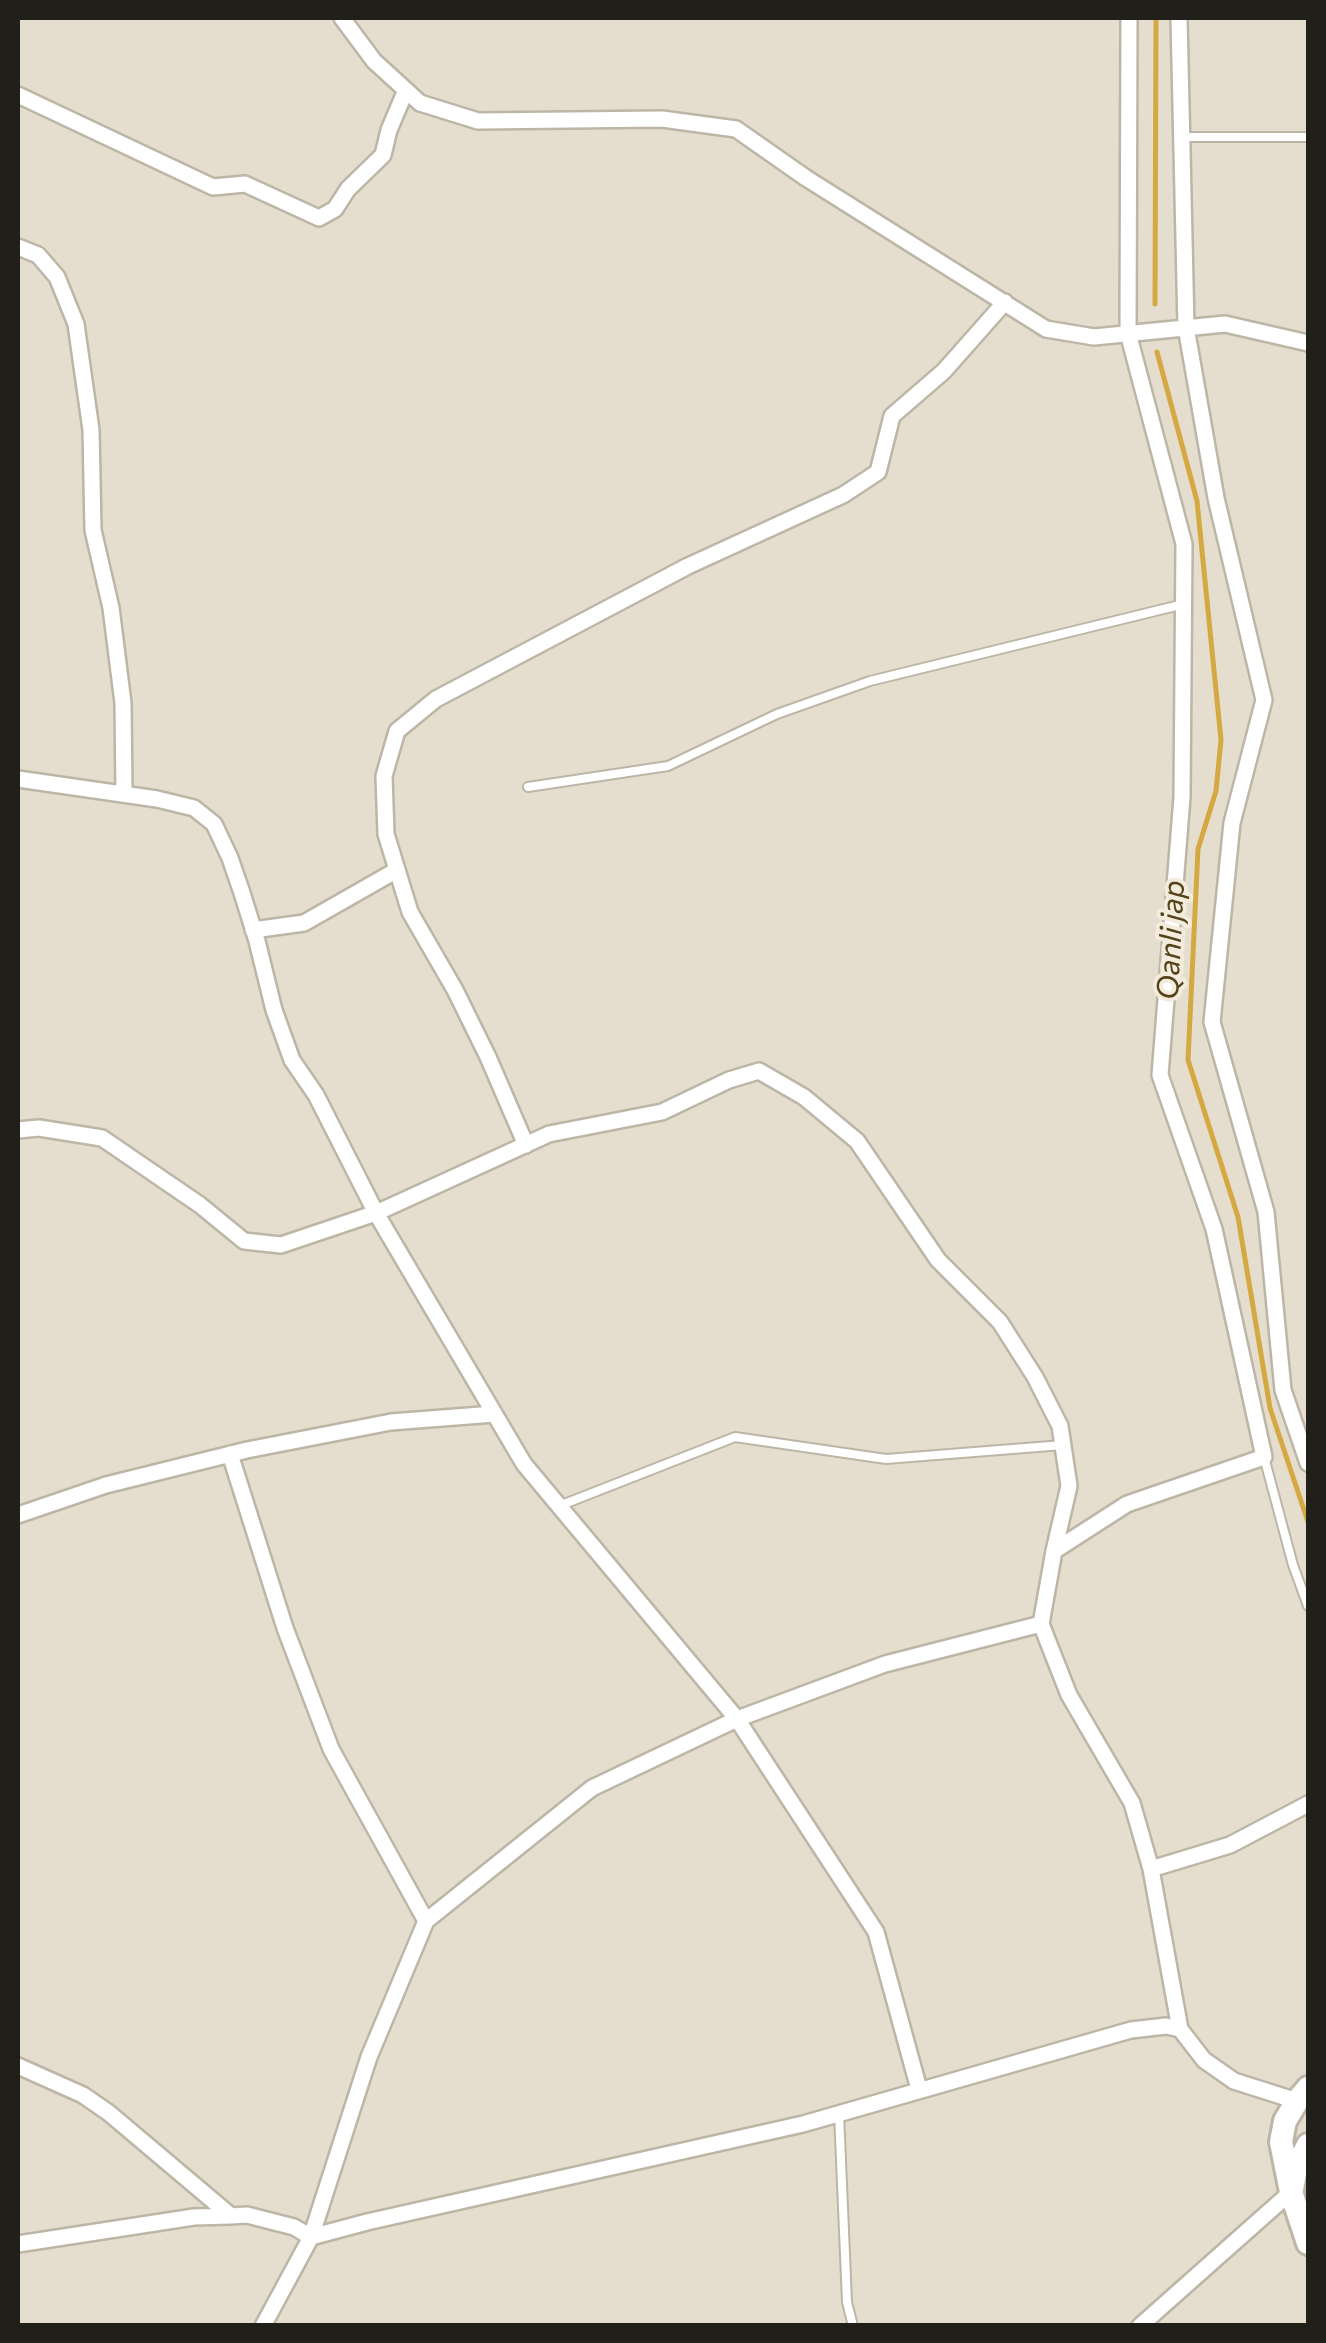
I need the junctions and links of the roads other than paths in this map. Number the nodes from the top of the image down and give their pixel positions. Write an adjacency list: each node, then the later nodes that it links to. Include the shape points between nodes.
1 (342, 18): 4 (street)
2 (1129, 18): 11 (street)
3 (1179, 18): 7 (street)
4 (406, 90): 5 (street, via 384,155 320,218 246,184 213,187); 9 (street, via 420,103 478,120 662,119 736,129)
5 (18, 95)
6 (1308, 136): 7 (lane)
7 (1182, 137): 10 (street)
8 (18, 248): 16 (street, via 38,255 58,277 76,324 91,430 93,530 123,703)
9 (1004, 302): 11 (street, via 1046,329 1094,337); 17 (street, via 944,371 892,416 878,472 843,496 688,566 436,699 397,731 384,776 386,834)
10 (1186, 327): 11 (street); 12 (street, via 1226,324); 26 (street, via 1216,498 1264,700 1232,823 1212,1022 1266,1212 1283,1390)
11 (1128, 332): 13 (street, via 1184,544)
12 (1308, 343)
13 (1184, 604): 15 (lane, via 870,682 777,714 668,766); 25 (street, via 1182,796 1160,1075 1214,1229)
14 (18, 779): 16 (street)
15 (528, 787)
16 (124, 794): 18 (street, via 194,808 214,824)
17 (397, 870): 18 (street, via 304,923); 20 (street, via 410,912 455,990)
18 (254, 930): 21 (street, via 292,1060)
19 (18, 1130): 21 (street, via 102,1138 244,1241 281,1245)
20 (526, 1145): 21 (street); 23 (street, via 549,1134 662,1112 759,1070 857,1141 938,1260 1000,1322 1035,1377)
21 (376, 1214): 22 (street)
22 (494, 1414): 24 (street, via 390,1422); 27 (street)
23 (1063, 1445): 27 (lane, via 886,1459 736,1437); 29 (street, via 1069,1486)
24 (230, 1454): 28 (street); 35 (street, via 330,1749)
25 (1264, 1456): 29 (street, via 1127,1504); 30 (lane)
26 (1308, 1463)
27 (559, 1506): 32 (street)
28 (18, 1515)
29 (1054, 1551): 31 (street)
30 (1308, 1606)
31 (1041, 1624): 32 (street, via 885,1664); 34 (street, via 1069,1694 1132,1803)
32 (737, 1719): 35 (street, via 592,1788); 38 (street, via 876,1932)
33 (1308, 1804): 34 (street, via 1230,1846)
34 (1152, 1869): 36 (street)
35 (426, 1921): 44 (street, via 369,2058)
36 (1180, 2029): 38 (street, via 1131,2030); 39 (street, via 1204,2060 1234,2081)
37 (18, 2066): 43 (street, via 83,2094)
38 (919, 2089): 40 (street)
39 (1303, 2095): 42 (main road, via 1285,2120 1281,2142)
40 (839, 2113): 44 (street); 48 (lane)
41 (1308, 2144): 42 (main road)
42 (1291, 2192): 45 (main road); 49 (street)
43 (231, 2216): 44 (street, via 294,2227); 46 (street)
44 (311, 2237): 47 (street)
45 (1308, 2243)
46 (18, 2244)
47 (263, 2326)
48 (853, 2326)
49 (1140, 2326)

